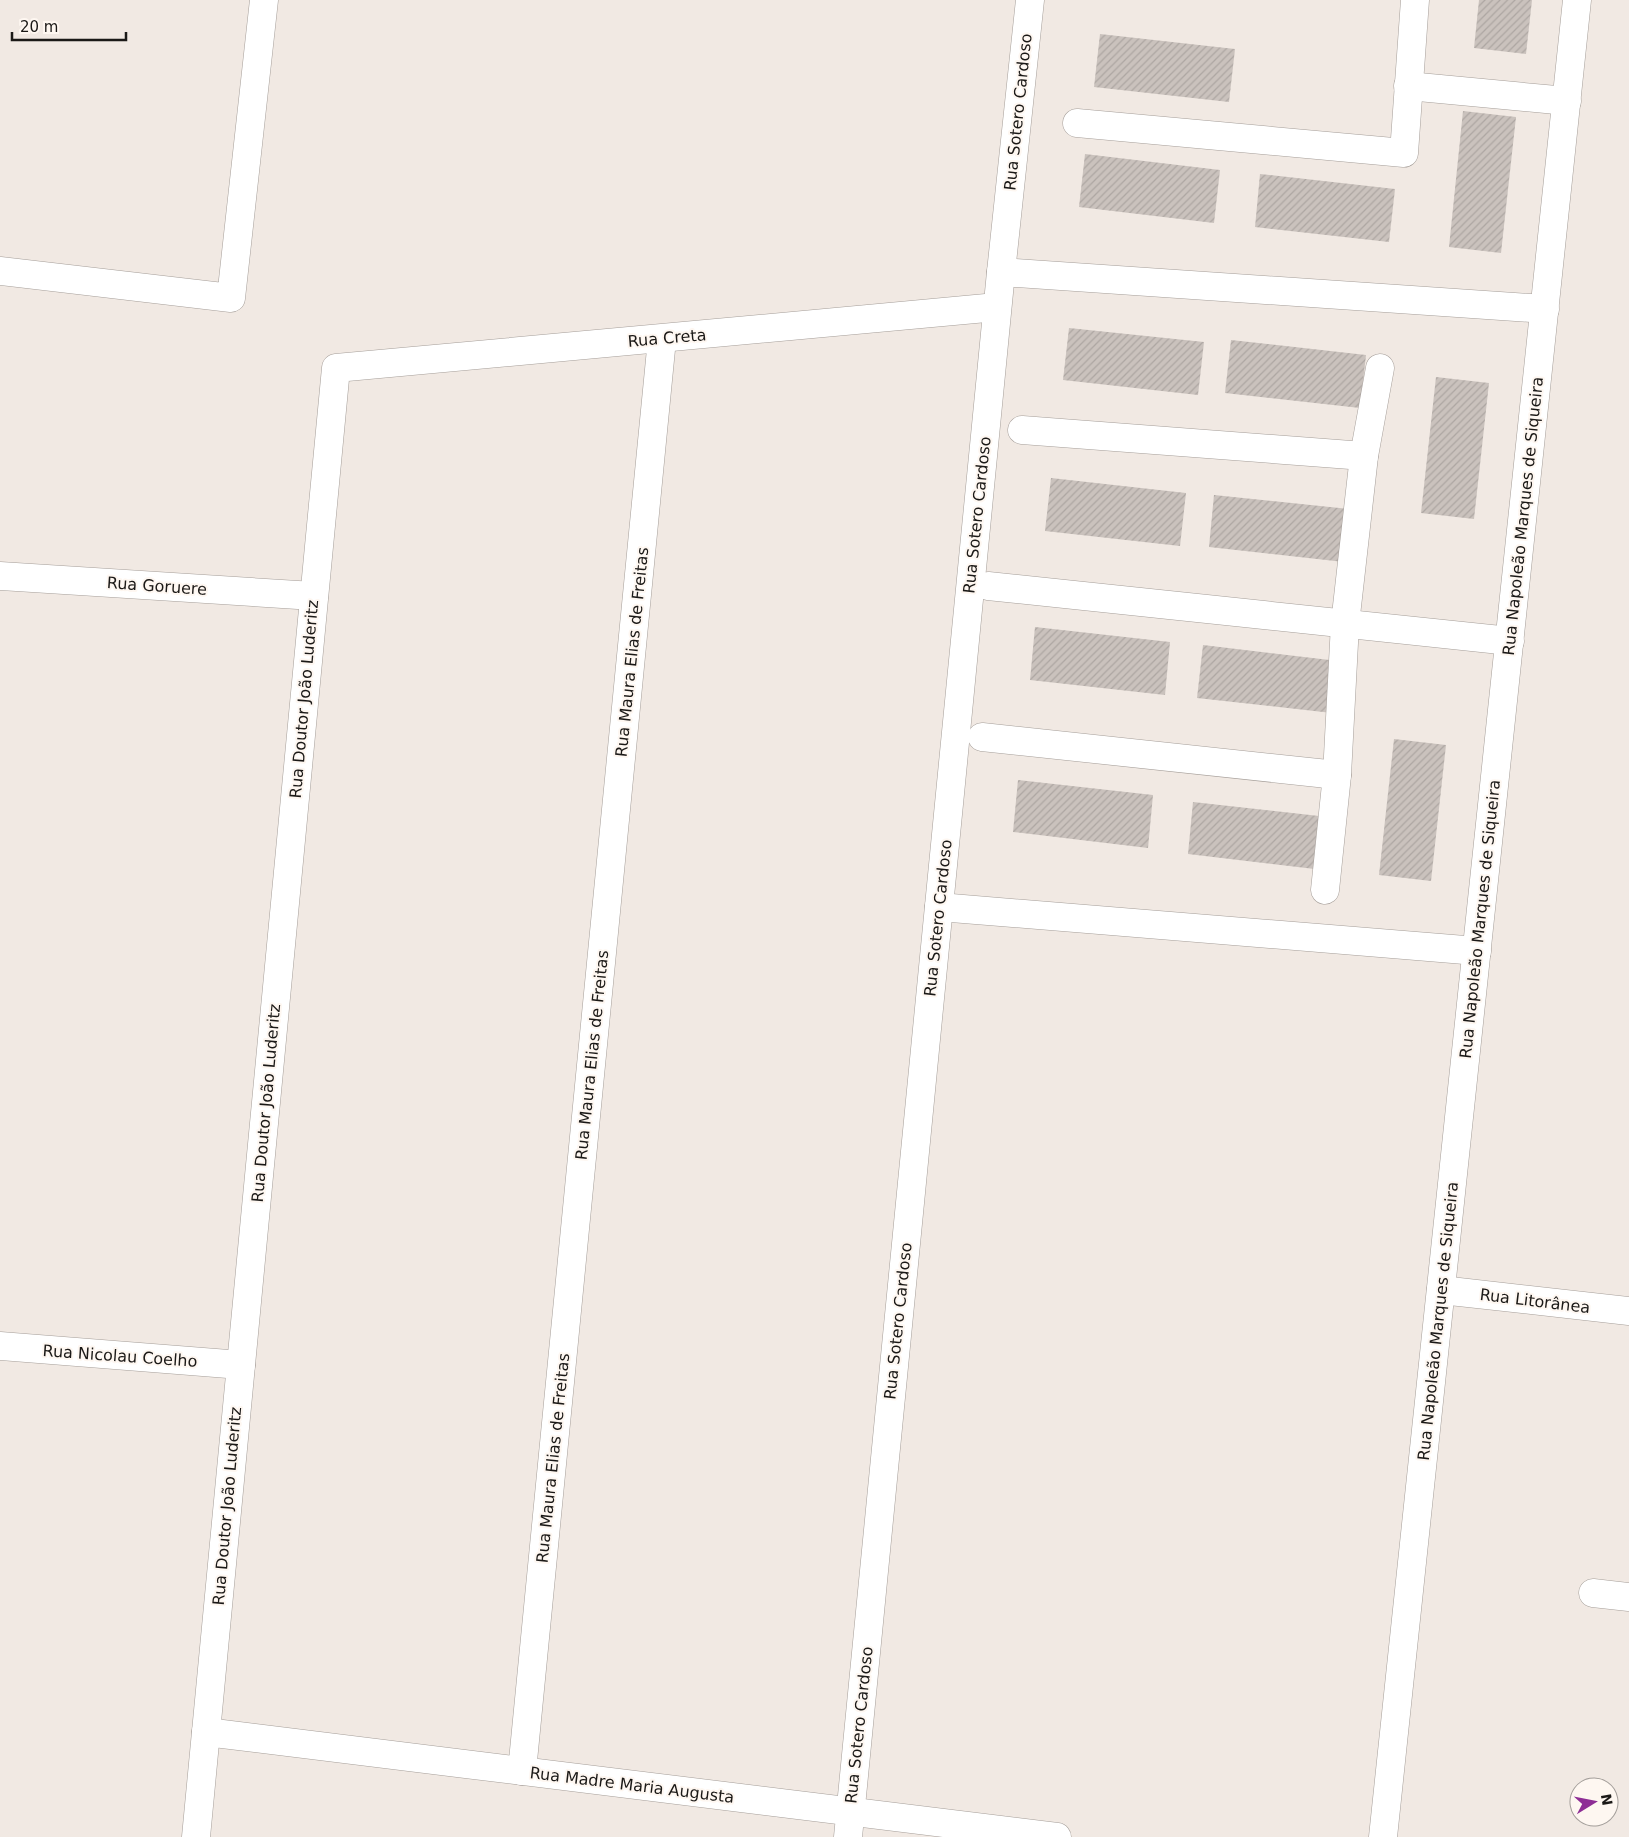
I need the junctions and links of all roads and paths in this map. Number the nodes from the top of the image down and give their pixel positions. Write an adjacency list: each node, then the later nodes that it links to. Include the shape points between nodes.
1 (264, 0): 8 (street, via 231,298)
2 (1030, 0): 9 (street, Rua Sotero Cardoso)
3 (1415, 0): 5 (street)
4 (1577, 0): 6 (street, Rua Napoleão Marques de Siqueira)
5 (1408, 86): 6 (street); 7 (street, via 1404,153)
6 (1567, 101): 11 (street, Rua Napoleão Marques de Siqueira)
7 (1077, 123)
8 (0, 272)
9 (1001, 272): 10 (street, Rua Sotero Cardoso); 11 (street)
10 (997, 307): 12 (street, Rua Creta); 25 (street, Rua Sotero Cardoso)
11 (1544, 309): 21 (street, Rua Napoleão Marques de Siqueira)
12 (662, 338): 13 (street, Rua Creta); 34 (street, Rua Maura Elias de Freitas)
13 (336, 368): 19 (street, Rua Doutor João Luderitz)
14 (1380, 368): 16 (street)
15 (1022, 430): 16 (street)
16 (1364, 456): 20 (street)
17 (0, 576): 19 (street, Rua Goruere)
18 (988, 586): 20 (street)
19 (314, 596): 30 (street, Rua Doutor João Luderitz)
20 (1345, 624): 21 (street); 23 (street)
21 (1510, 641): 26 (street, Rua Napoleão Marques de Siqueira)
22 (982, 737): 23 (street)
23 (1337, 774): 24 (street)
24 (1325, 890)
25 (939, 907): 26 (street); 35 (street, Rua Sotero Cardoso)
26 (1477, 951): 27 (street, Rua Napoleão Marques de Siqueira)
27 (1441, 1290): 28 (street, Rua Litorânea); 38 (street, Rua Napoleão Marques de Siqueira)
28 (1629, 1311)
29 (0, 1346): 30 (street, Rua Nicolau Coelho)
30 (241, 1365): 33 (street, Rua Doutor João Luderitz)
31 (1593, 1593): 32 (street)
32 (1629, 1597)
33 (206, 1732): 34 (street, Rua Madre Maria Augusta); 36 (street, Rua Doutor João Luderitz)
34 (522, 1771): 35 (street, Rua Madre Maria Augusta)
35 (849, 1824): 37 (street, Rua Madre Maria Augusta)
36 (196, 1837)
37 (1057, 1837)
38 (1383, 1837)

